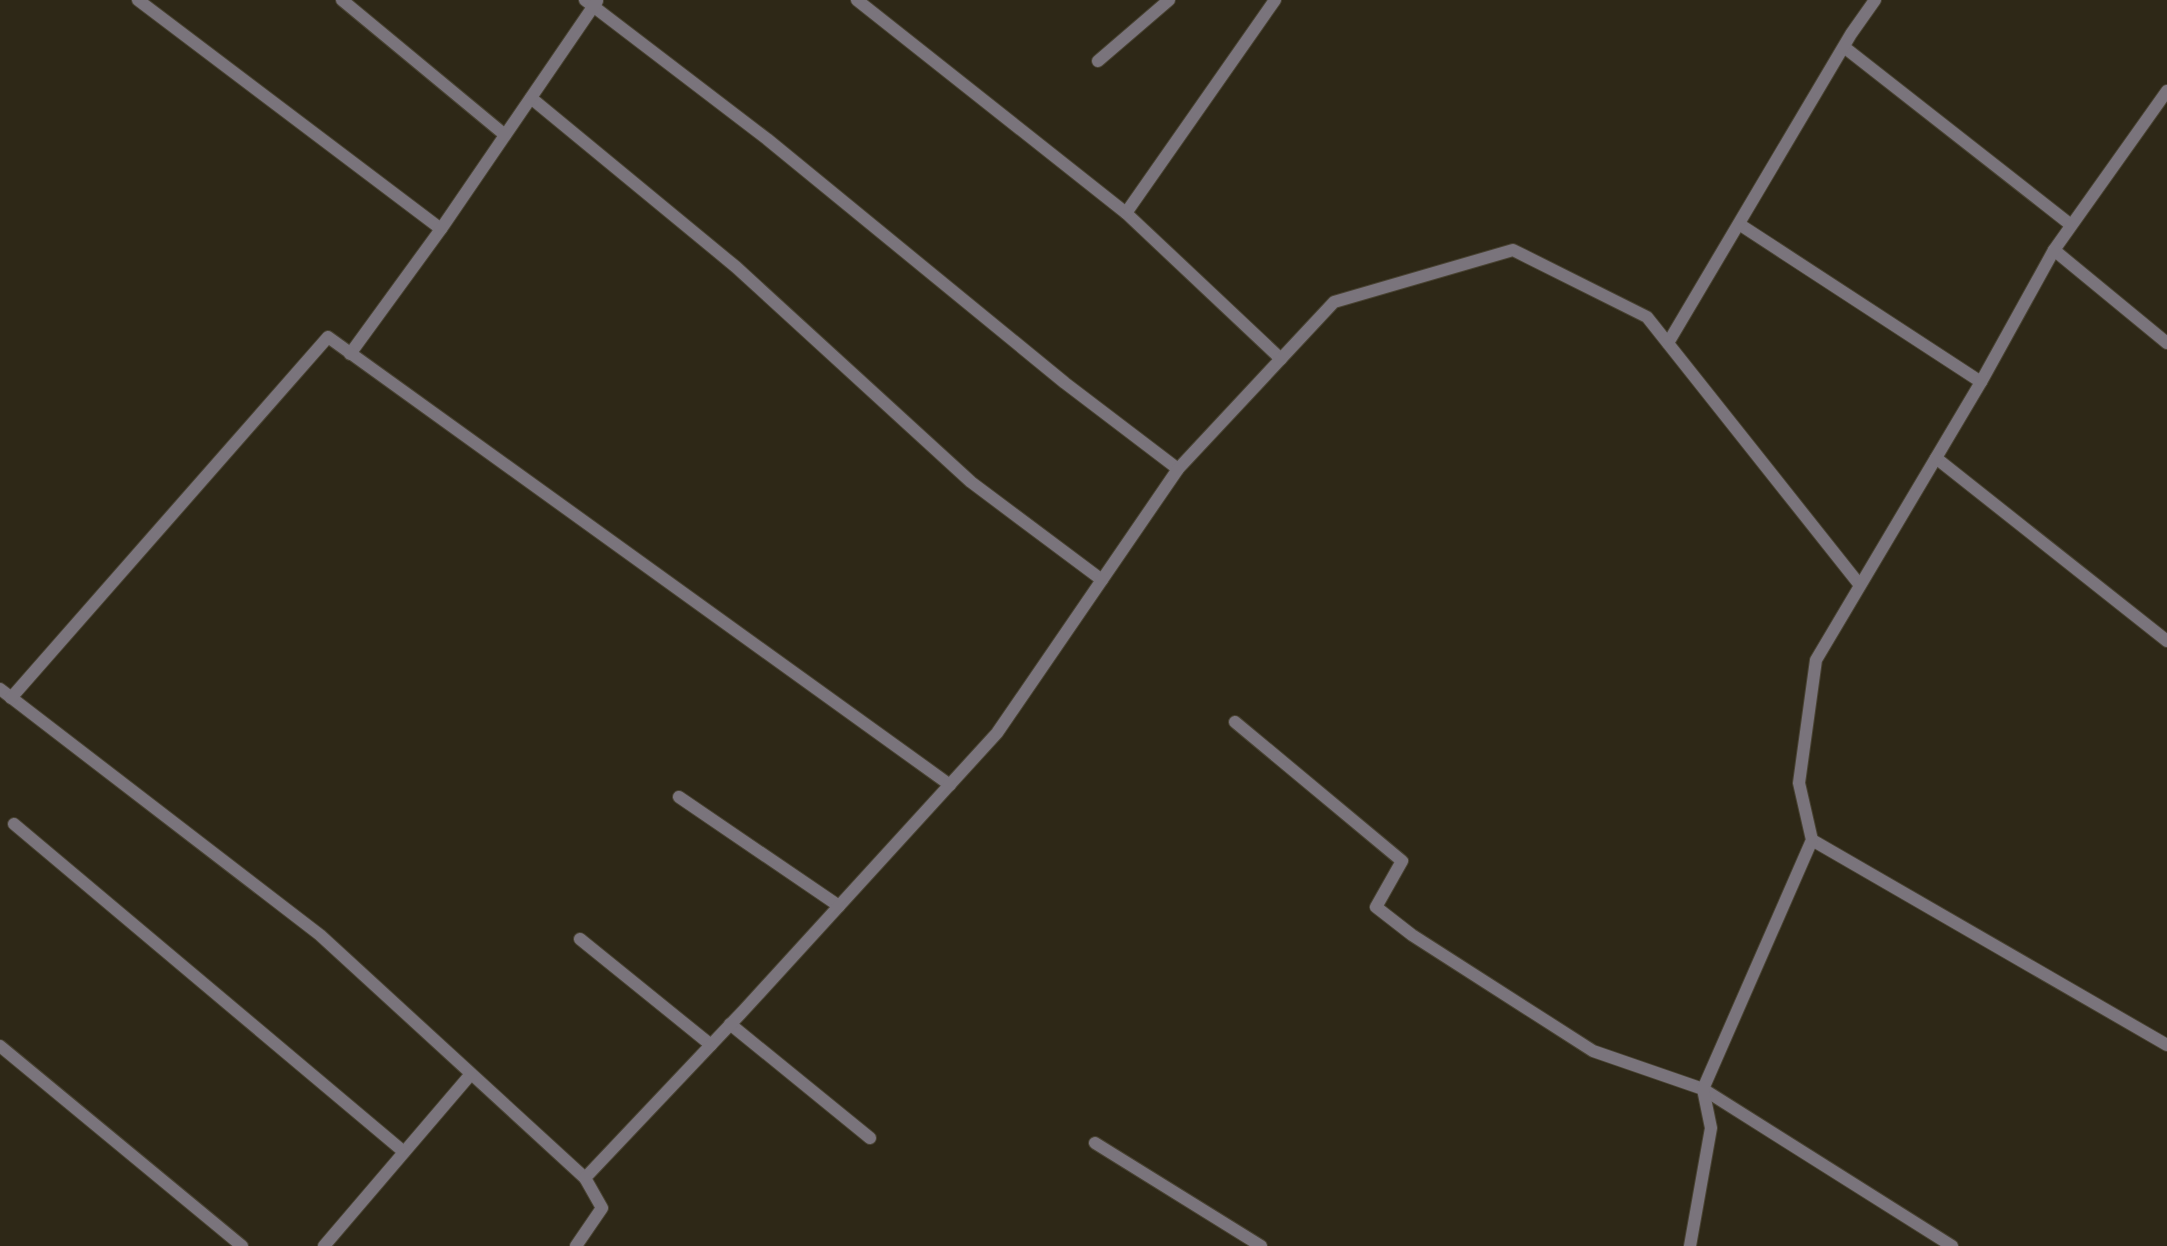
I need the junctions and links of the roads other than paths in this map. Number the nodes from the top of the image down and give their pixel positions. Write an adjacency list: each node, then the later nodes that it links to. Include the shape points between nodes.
1 (138, 0): 16 (street)
2 (342, 0): 12 (street)
3 (858, 0): 13 (street)
4 (1169, 0): 9 (street)
5 (1275, 0): 13 (street)
6 (1875, 0): 8 (street)
7 (592, 2): 11 (street); 24 (street, via 767,139 1065,383)
8 (1844, 47): 14 (street); 15 (street)
9 (1098, 61)
10 (2167, 91): 15 (street)
11 (531, 98): 12 (street); 25 (street, via 736,267 971,482)
12 (505, 135): 16 (street)
13 (1126, 213): 21 (street)
14 (1739, 224): 18 (street); 22 (street)
15 (2071, 225): 17 (street)
16 (441, 229): 20 (street)
17 (2054, 250): 19 (street); 22 (street)
18 (1668, 343): 21 (street, via 1647,317 1514,250 1334,302); 26 (street)
19 (2167, 343)
20 (350, 354): 29 (street, via 328,337); 31 (street)
21 (1281, 359): 24 (street)
22 (1981, 382): 23 (street)
23 (1936, 458): 26 (street); 27 (street)
24 (1178, 469): 25 (street)
25 (1102, 580): 31 (street, via 997,733)
26 (1859, 584): 34 (street, via 1816,660 1799,783)
27 (2167, 641)
28 (0, 689): 29 (street)
29 (11, 698): 41 (street, via 320,935)
30 (1235, 722): 42 (street, via 1402,861 1376,907 1412,935 1593,1051)
31 (950, 785): 35 (street)
32 (679, 798): 35 (street)
33 (14, 824): 45 (street)
34 (1812, 840): 39 (street); 42 (street)
35 (839, 906): 37 (street)
36 (580, 939): 38 (street)
37 (730, 1024): 38 (street); 43 (street)
38 (711, 1045): 46 (street)
39 (2167, 1045)
40 (0, 1046): 47 (street)
41 (471, 1074): 45 (street); 46 (street)
42 (1703, 1089): 51 (street, via 1711,1128); 52 (street)
43 (870, 1138)
44 (1095, 1143): 50 (street)
45 (404, 1152): 48 (street)
46 (585, 1179): 49 (street, via 602,1208)
47 (242, 1246)
48 (324, 1246)
49 (576, 1246)
50 (1261, 1246)
51 (1690, 1246)
52 (1952, 1246)

